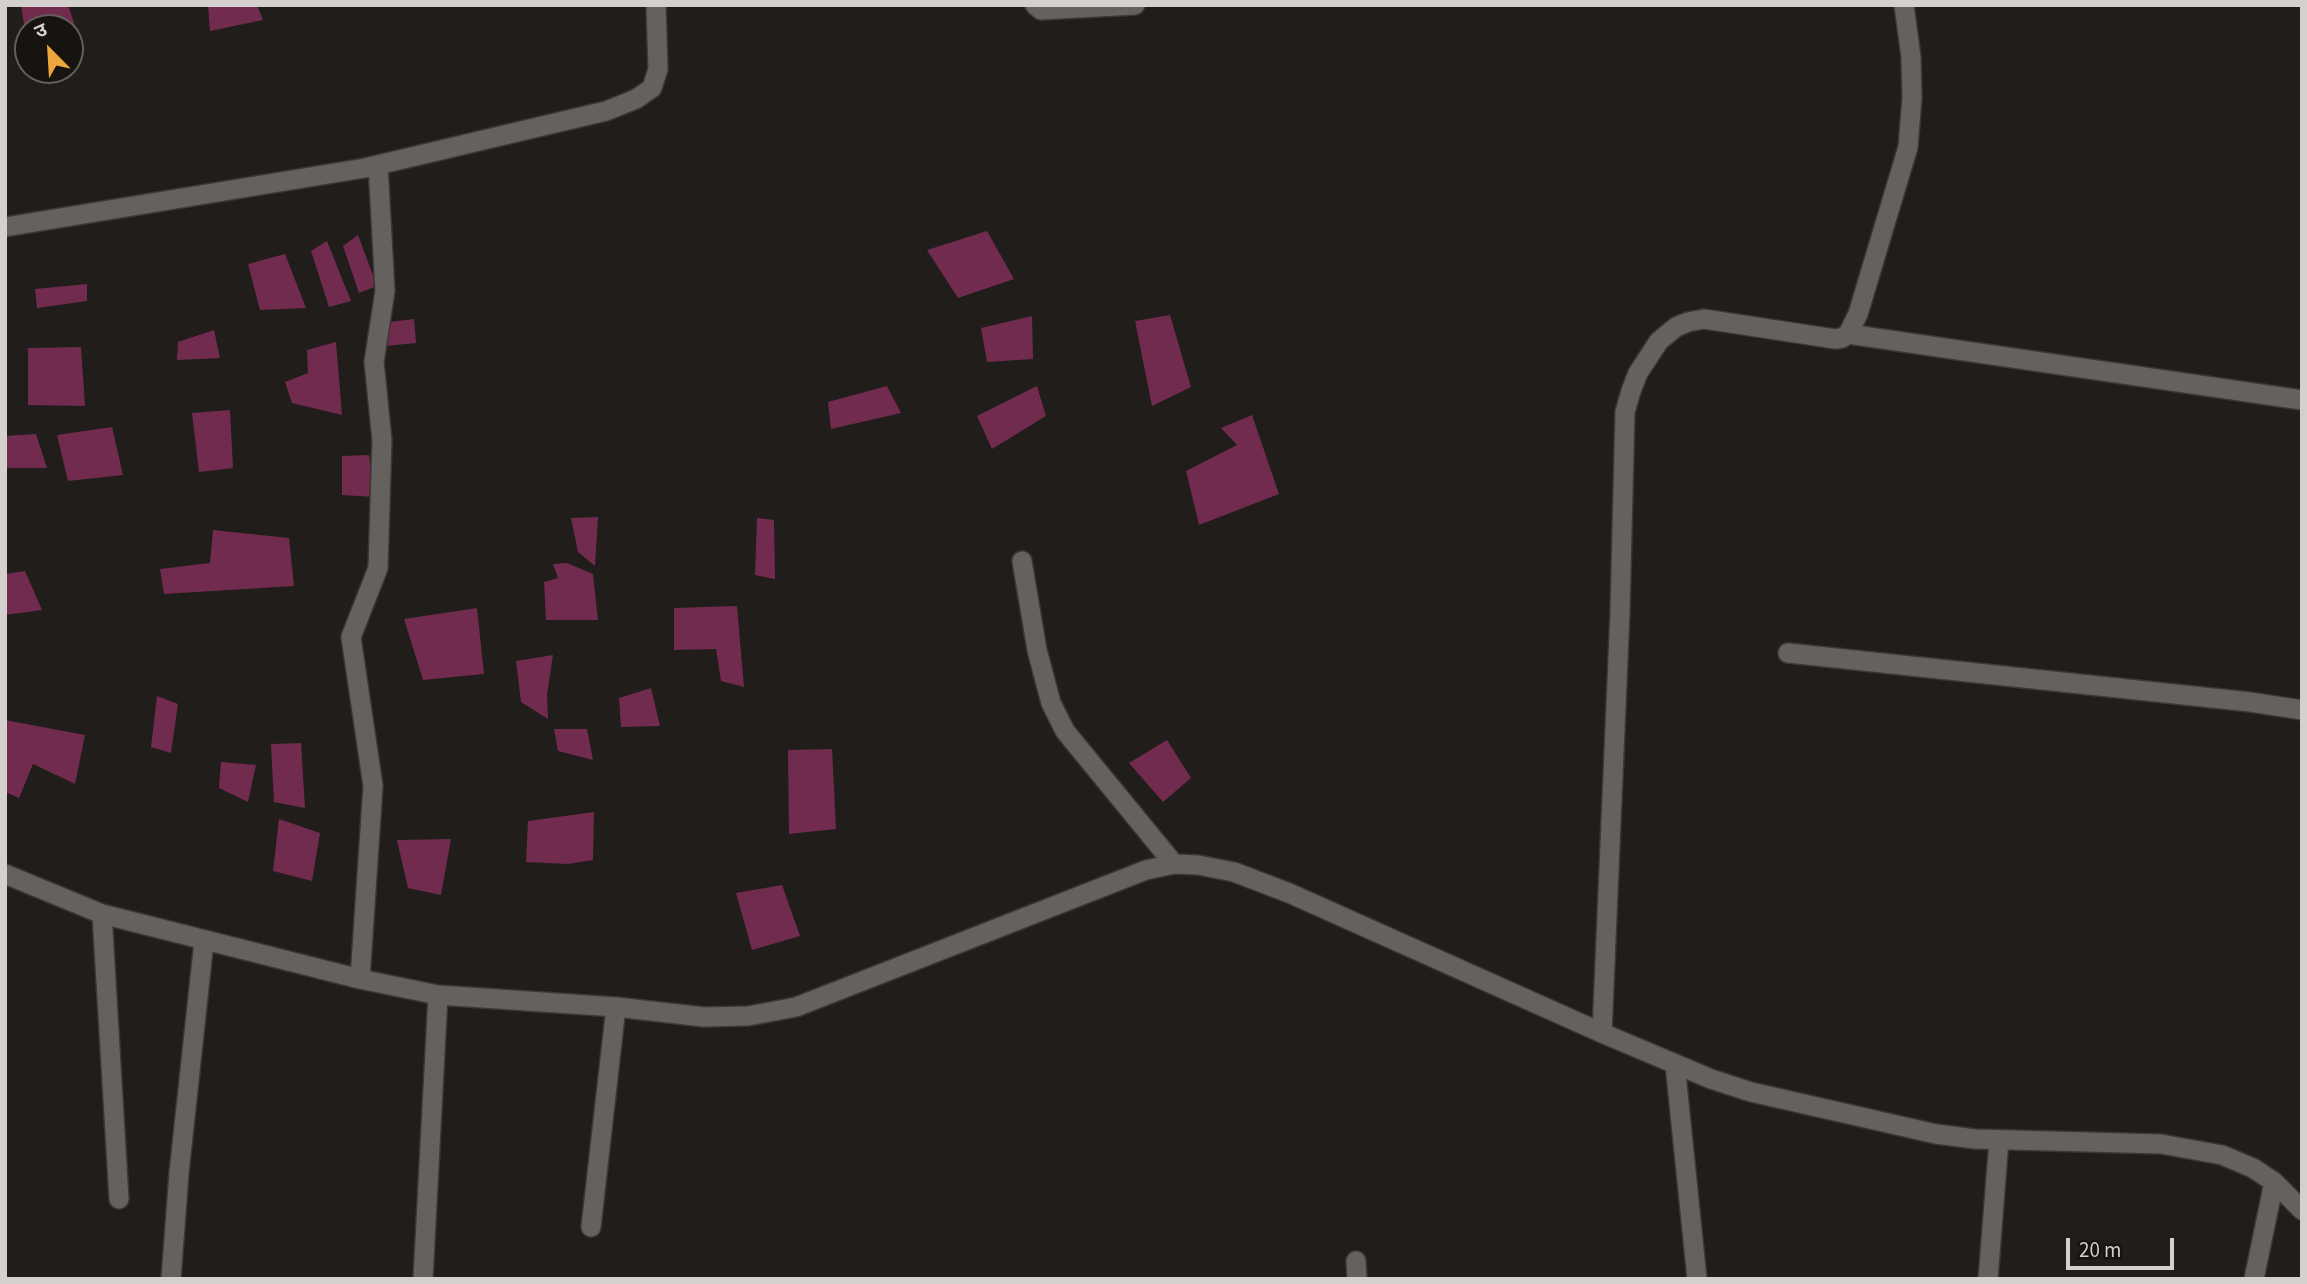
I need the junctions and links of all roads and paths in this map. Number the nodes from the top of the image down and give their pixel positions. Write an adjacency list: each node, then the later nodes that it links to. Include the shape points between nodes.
1 (656, 5): 5 (street, via 658,69 652,88 636,99 606,111)
2 (1035, 5): 3 (street, via 1041,10)
3 (1135, 5)
4 (1905, 5): 7 (street, via 1912,98 1908,147)
5 (378, 165): 6 (street); 16 (street, via 385,291 374,362 382,440 377,568 351,637 373,786)
6 (5, 227)
7 (1848, 334): 8 (street); 19 (street, via 1835,339 1704,319 1688,322 1660,341 1631,391 1625,412)
8 (2302, 400)
9 (1022, 561): 12 (street, via 1051,703 1065,730)
10 (1788, 653): 11 (street)
11 (2302, 710)
12 (1174, 864): 18 (street, via 1146,870 796,1007 748,1016 704,1017); 19 (street, via 1234,872 1289,892)
13 (5, 874): 14 (street)
14 (102, 914): 15 (street); 23 (street)
15 (204, 941): 16 (street); 26 (street)
16 (360, 979): 17 (street)
17 (438, 995): 18 (street); 27 (street)
18 (616, 1007): 25 (street)
19 (1602, 1033): 20 (street)
20 (1675, 1064): 21 (street, via 1764,1095 1936,1134); 28 (street)
21 (1999, 1140): 22 (street, via 2161,1144 2222,1155); 29 (street)
22 (2274, 1182): 24 (street); 30 (street)
23 (119, 1199)
24 (2302, 1210)
25 (591, 1227)
26 (171, 1279)
27 (423, 1279)
28 (1697, 1279)
29 (1988, 1279)
30 (2255, 1279)

